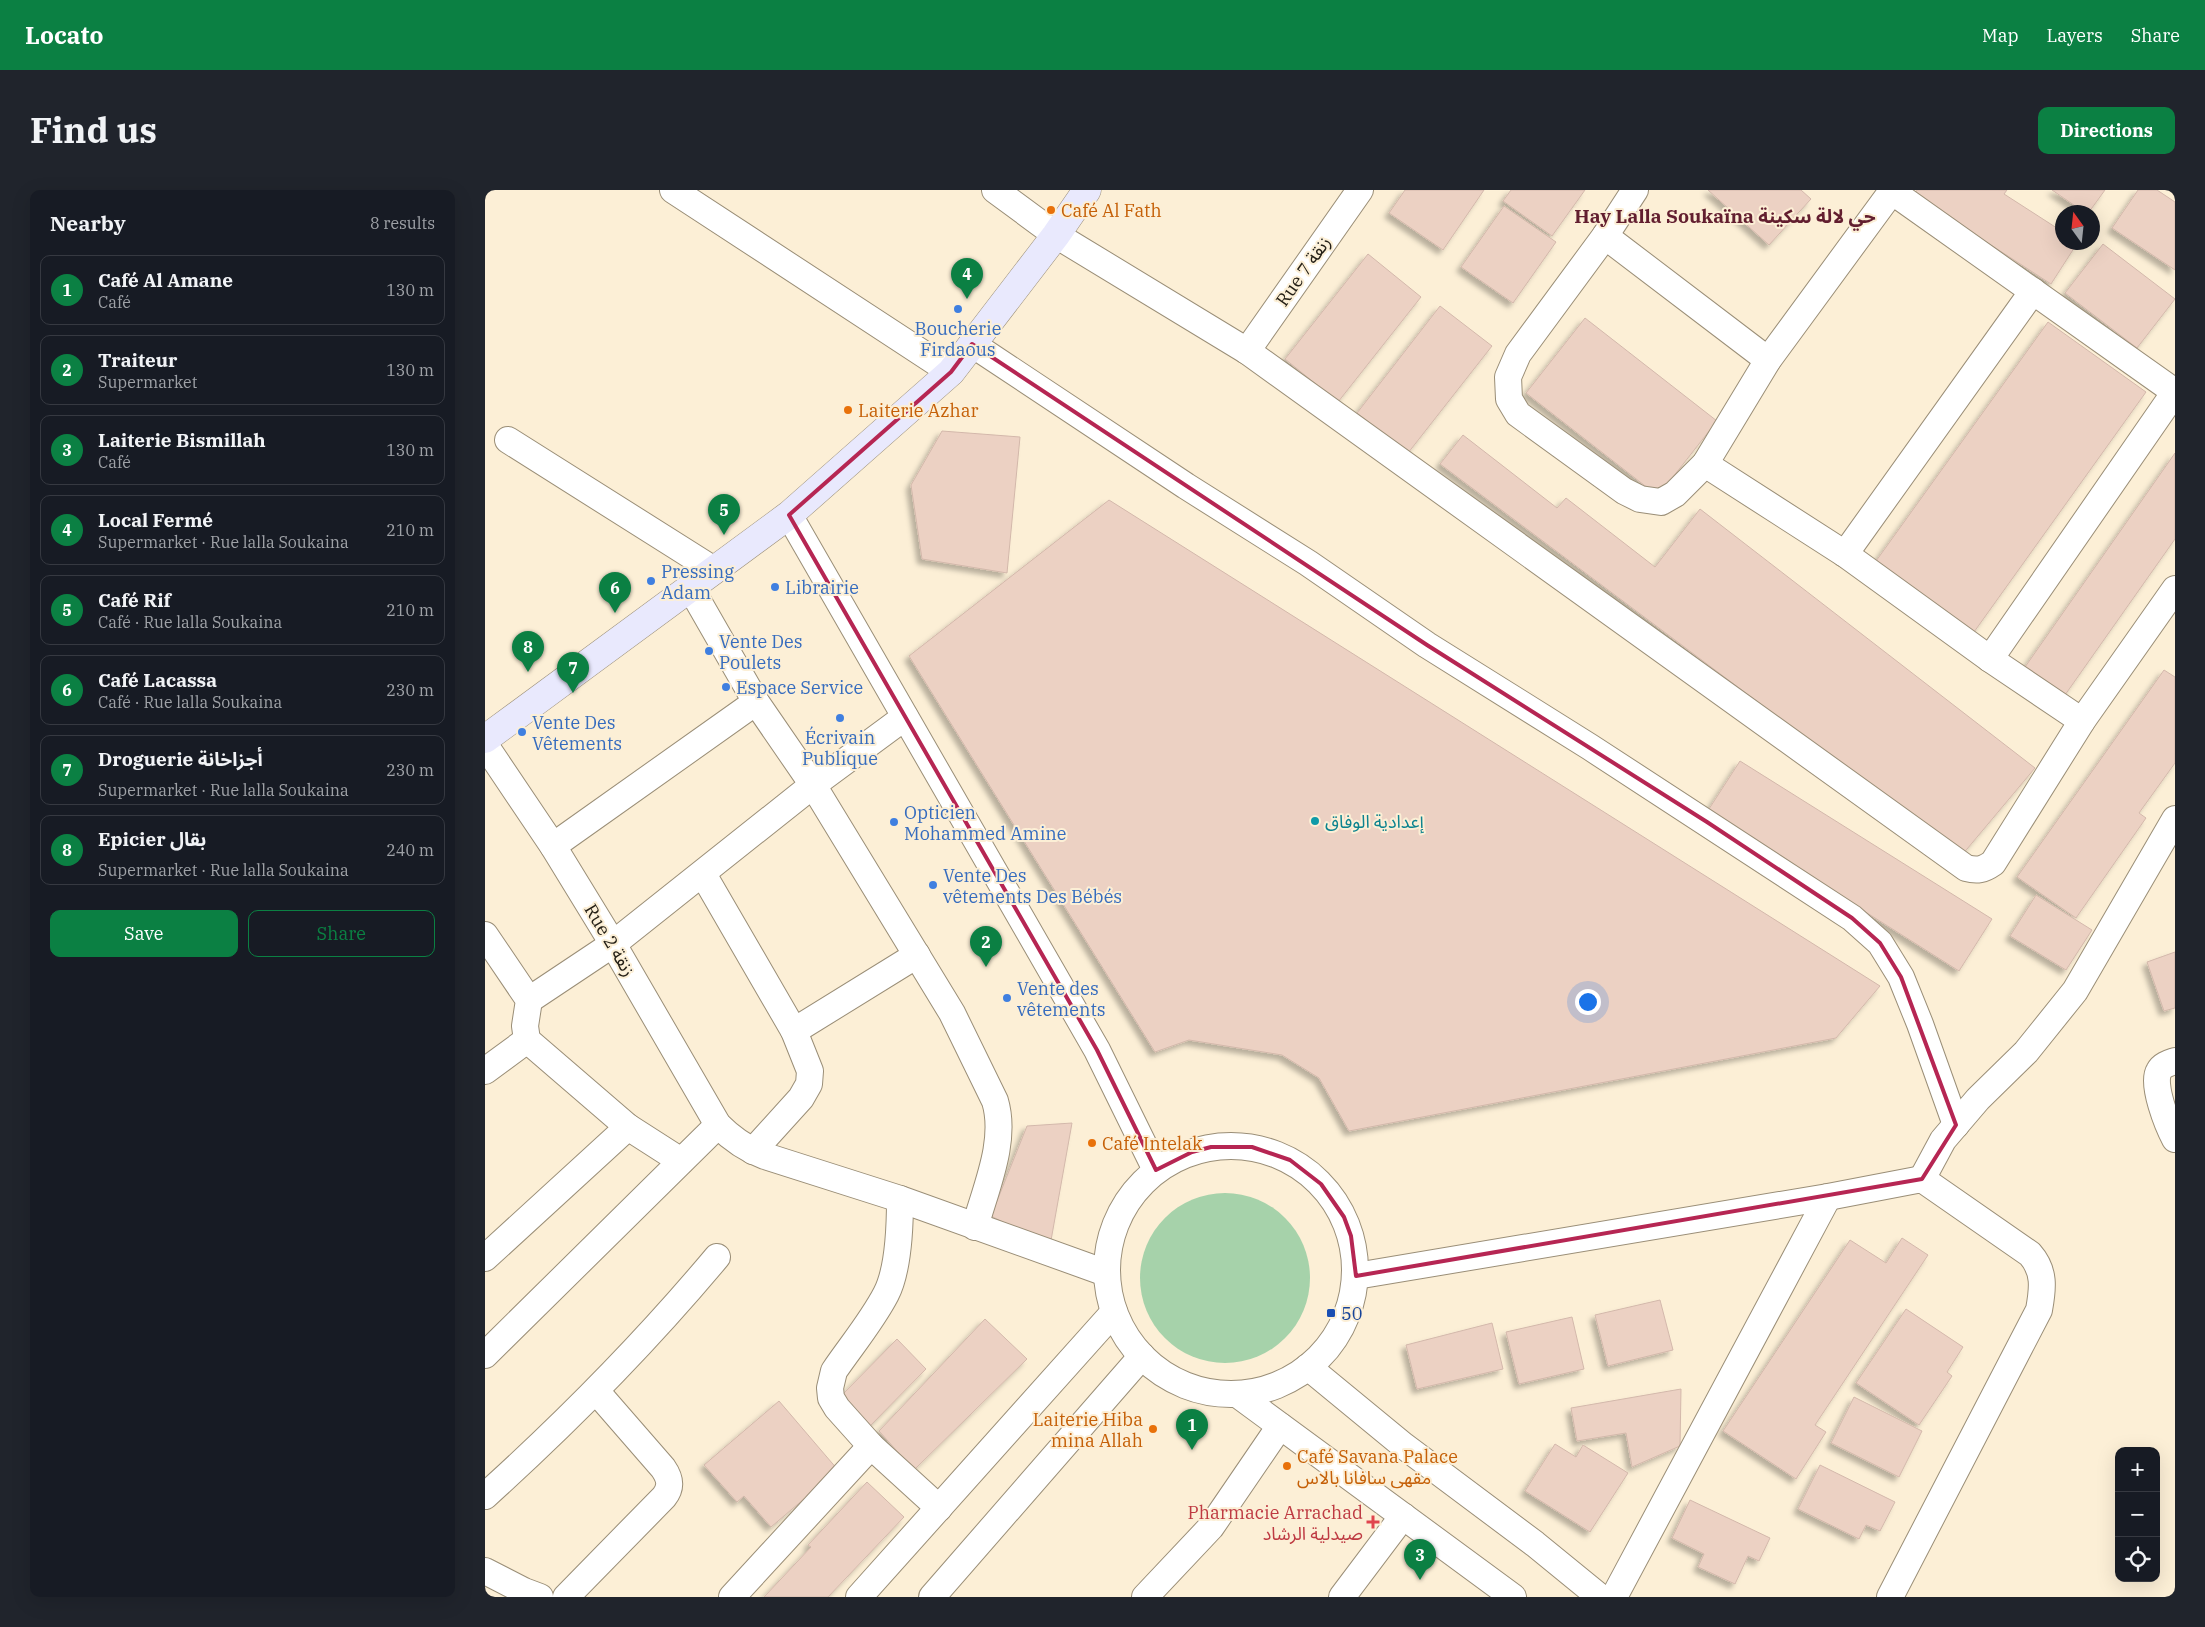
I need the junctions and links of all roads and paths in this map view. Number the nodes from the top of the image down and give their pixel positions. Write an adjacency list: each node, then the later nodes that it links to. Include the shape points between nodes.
1 (673, 190): 13 (street)
2 (995, 190): 7 (street)
3 (1087, 190): 7 (street)
4 (1360, 190): 11 (street, Rue 7 زنقة)
5 (1635, 190): 8 (street)
6 (1891, 190): 9 (street); 12 (street)
7 (1056, 235): 10 (street); 11 (street)
8 (1605, 236): 12 (street); 16 (street, via 1518,354 1508,377 1509,400 1518,414 1624,491 1641,499 1661,502 1675,494)
9 (2033, 291): 14 (street); 18 (street)
10 (972, 344): 13 (street); 40 (street, via 1308,563 1427,645 1599,752 1852,918 1880,943 1901,977)
11 (1247, 351): 25 (street, via 1966,868 1985,869 1993,863)
12 (1769, 360): 16 (street)
13 (951, 372): 17 (street)
14 (2175, 392): 22 (street)
15 (508, 440): 19 (street)
16 (1705, 464): 18 (street)
17 (789, 515): 19 (street); 24 (street)
18 (1845, 554): 22 (street)
19 (714, 570): 20 (street)
20 (691, 587): 23 (street); 26 (street)
21 (2175, 589): 25 (street)
22 (1990, 659): 25 (street)
23 (756, 702): 28 (street); 30 (street)
24 (905, 717): 28 (street); 45 (street, via 1097,1050)
25 (2082, 721)
26 (485, 739)
27 (485, 745): 30 (street, Rue 2 زنقة)
28 (813, 785): 31 (street); 34 (street)
29 (2175, 819): 40 (street, via 2075,991 2027,1052)
30 (553, 846): 33 (street, Rue 2 زنقة)
31 (703, 874): 33 (street); 36 (street)
32 (485, 935): 35 (street)
33 (613, 944): 35 (street); 43 (street, Rue 2 زنقة)
34 (917, 955): 36 (street); 49 (street, via 952,1012 999,1115 997,1145)
35 (529, 1000): 37 (street, via 525,1019)
36 (794, 1031): 43 (street, via 808,1063 809,1084 791,1110)
37 (527, 1040): 39 (street); 41 (street)
38 (2175, 1061): 42 (street, via 2162,1067 2156,1080)
39 (485, 1071)
40 (1956, 1125): 46 (street, via 1943,1140)
41 (628, 1127): 44 (street); 51 (street)
42 (2174, 1136)
43 (734, 1138): 44 (street); 48 (street)
44 (681, 1161): 55 (street)
45 (1156, 1170): 52 (street, via 1129,1199 1119,1216 1111,1234); 53 (street, via 1192,1152 1211,1147 1252,1147 1290,1160 1321,1184 1344,1217 1353,1246)
46 (1922, 1179): 47 (street); 76 (street, via 2030,1254 2041,1271 2043,1287 2039,1310)
47 (1828, 1197): 53 (street); 75 (street)
48 (900, 1198): 49 (street); 61 (street, via 897,1248 887,1293 834,1371 830,1384 831,1398 837,1408)
49 (975, 1227): 52 (street)
50 (717, 1257): 58 (street, via 665,1319)
51 (485, 1258)
52 (1106, 1273): 54 (street)
53 (1355, 1276): 57 (street, via 1349,1310 1341,1326 1333,1341)
54 (1113, 1312): 56 (street); 63 (street)
55 (485, 1355)
56 (1142, 1356): 59 (street, via 1179,1383 1204,1391); 70 (street)
57 (1308, 1367): 59 (street, via 1275,1386); 74 (street, via 1404,1446)
58 (596, 1391): 62 (street); 67 (street, via 663,1468 670,1487 664,1497)
59 (1237, 1394): 60 (street)
60 (1281, 1426): 64 (street); 71 (street, via 1211,1527)
61 (871, 1446): 63 (street); 68 (street)
62 (485, 1496)
63 (939, 1508): 69 (street)
64 (1403, 1516): 72 (street); 73 (street)
65 (485, 1571): 66 (street)
66 (541, 1597)
67 (566, 1597)
68 (732, 1597)
69 (859, 1597)
70 (932, 1597)
71 (1145, 1597)
72 (1342, 1597)
73 (1513, 1597)
74 (1601, 1597)
75 (1614, 1597)
76 (1890, 1597)

